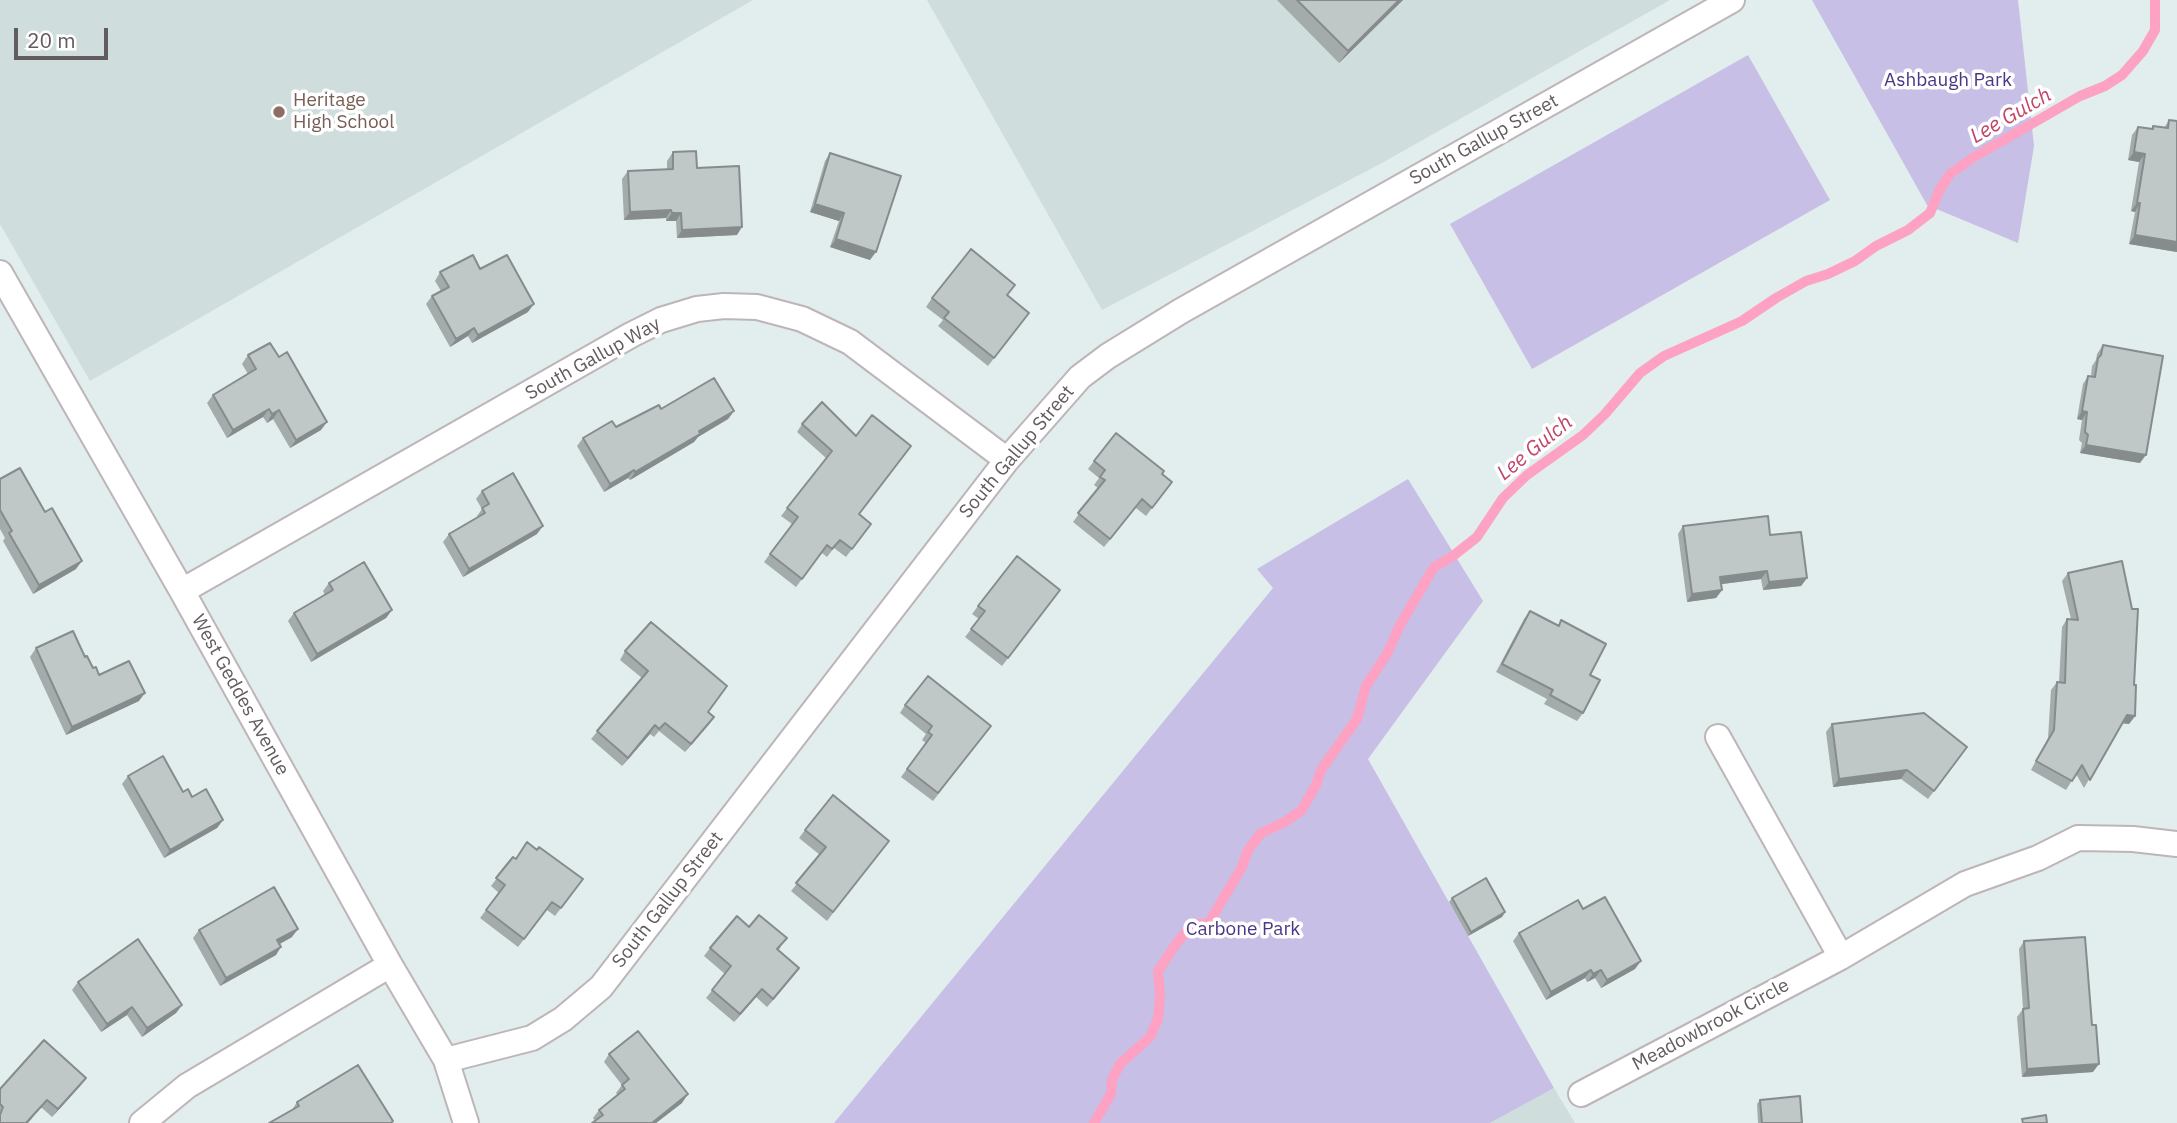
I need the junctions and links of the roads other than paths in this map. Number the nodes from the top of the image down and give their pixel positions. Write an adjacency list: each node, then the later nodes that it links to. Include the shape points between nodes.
1 (1732, 0): 3 (street, South Gallup Street, via 1132,340 1080,377)
2 (0, 273): 4 (street, West Geddes Avenue)
3 (1007, 460): 4 (street, South Gallup Way, via 850,342 802,320 757,307 697,309 631,335); 9 (street, South Gallup Street, via 601,987 533,1038)
4 (182, 591): 8 (street, West Geddes Avenue)
5 (1718, 737): 7 (street)
6 (2177, 844): 7 (street, Meadowbrook Circle, via 2078,838 1965,884)
7 (1841, 957): 10 (street, Meadowbrook Circle)
8 (390, 965): 9 (street, West Geddes Avenue); 11 (street, via 187,1086)
9 (446, 1060): 12 (street, West Geddes Avenue)
10 (1581, 1094)
11 (142, 1123)
12 (466, 1123)

